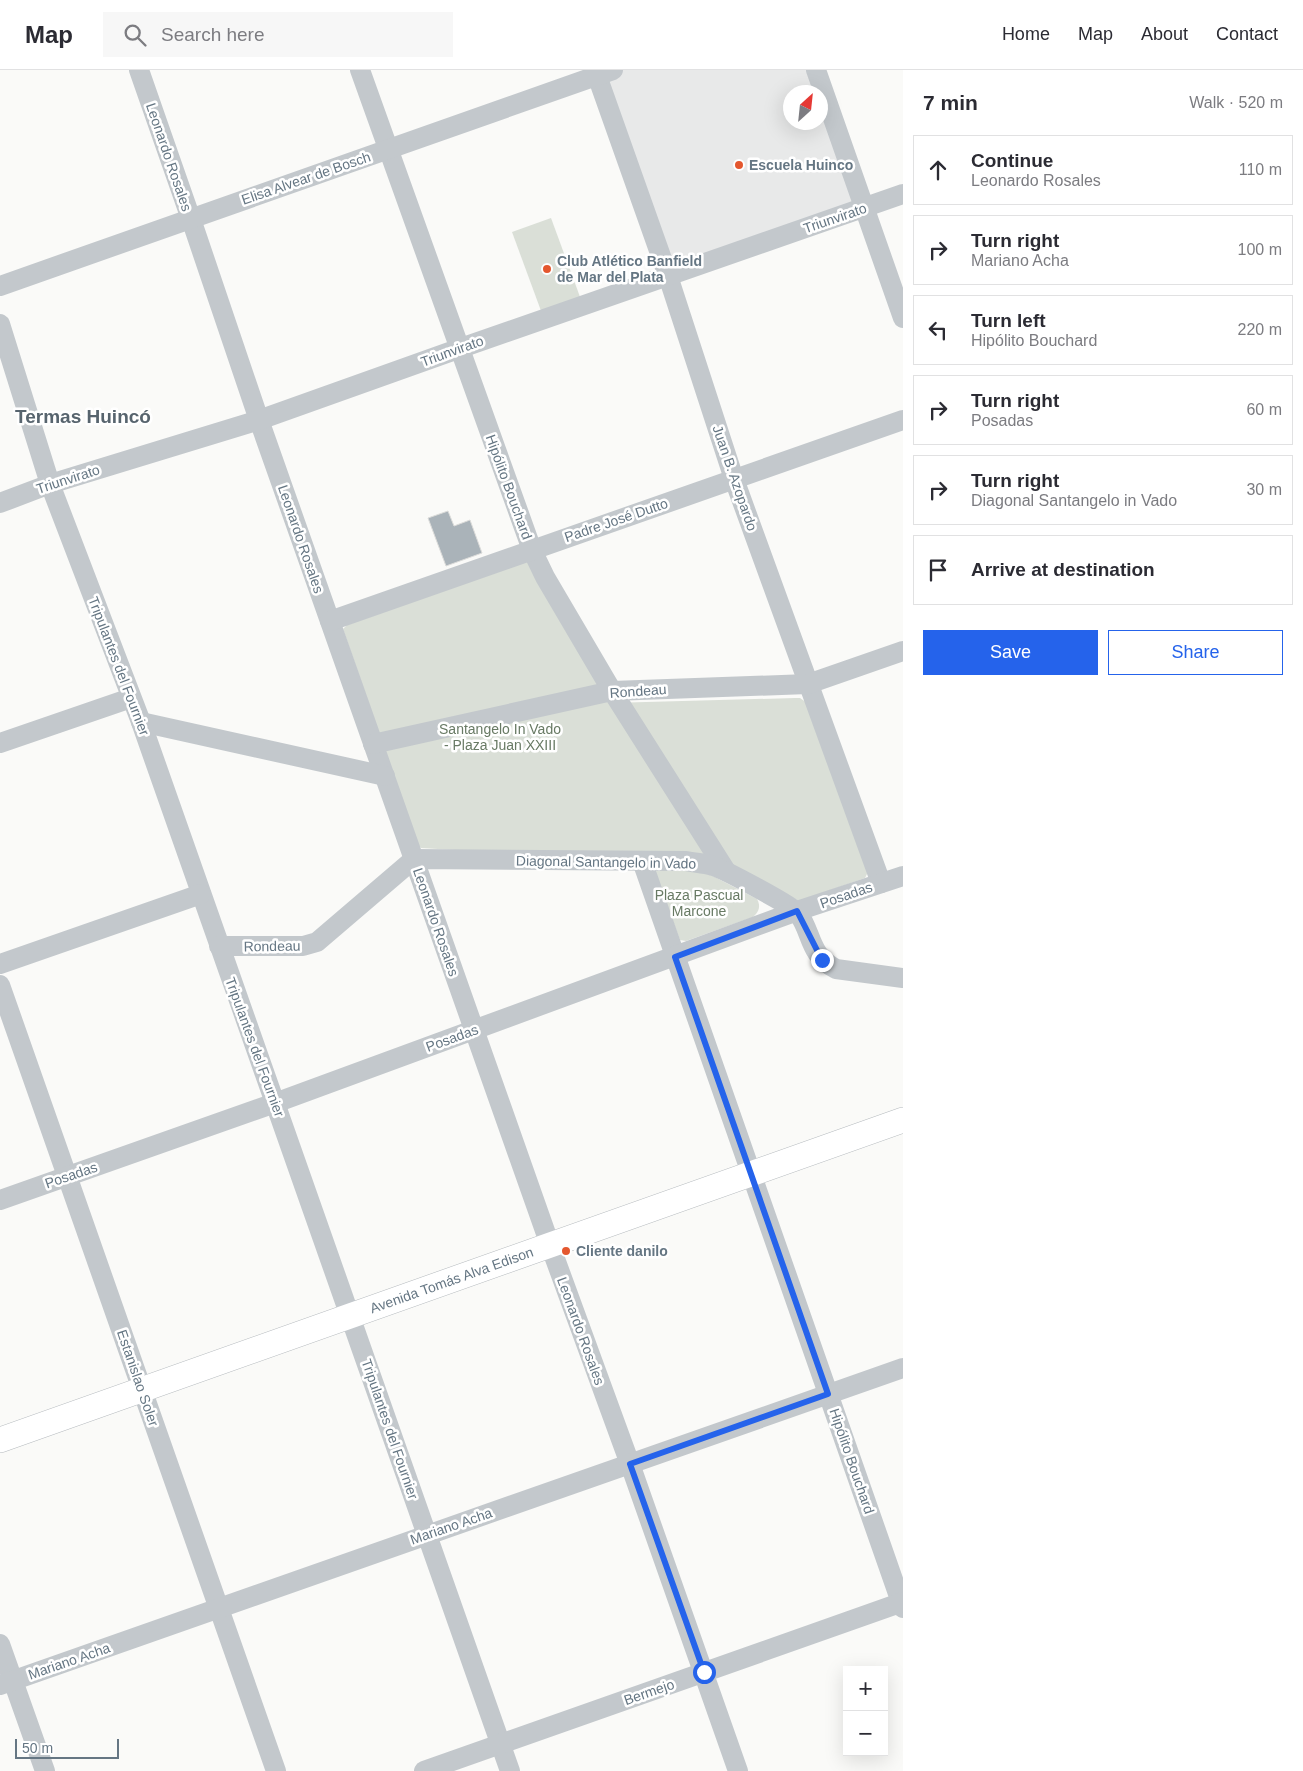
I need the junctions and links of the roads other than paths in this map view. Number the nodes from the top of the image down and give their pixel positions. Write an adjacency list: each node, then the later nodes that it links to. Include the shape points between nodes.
1 (139, 70): 8 (street, Leonardo Rosales)
2 (360, 70): 5 (street, Hipólito Bouchard)
3 (816, 70): 7 (street)
4 (602, 72): 5 (street, Elisa Alvear de Bosch); 9 (street, Juan B. Azopardo)
5 (388, 149): 8 (street, Elisa Alvear de Bosch); 13 (street, Hipólito Bouchard)
6 (903, 194): 7 (street, Triunvirato)
7 (864, 207): 9 (street, Triunvirato); 11 (street)
8 (191, 219): 10 (street, Elisa Alvear de Bosch); 14 (street, Leonardo Rosales)
9 (668, 276): 13 (street, Triunvirato); 16 (street, Juan B. Azopardo)
10 (0, 286)
11 (903, 318)
12 (0, 324): 17 (street, Tripulantes del Fournier)
13 (458, 349): 14 (street, Triunvirato); 19 (street, Hipólito Bouchard)
14 (259, 420): 17 (street, Triunvirato); 20 (street, Leonardo Rosales)
15 (903, 420): 16 (street, Padre José Dutto)
16 (734, 479): 19 (street, Padre José Dutto); 22 (street, Juan B. Azopardo)
17 (50, 484): 18 (street, Triunvirato); 24 (street, Tripulantes del Fournier)
18 (0, 503)
19 (532, 550): 20 (street, Padre José Dutto); 23 (street, Hipólito Bouchard, via 544,577)
20 (330, 621): 27 (street, Leonardo Rosales)
21 (903, 651): 22 (street, Rondeau)
22 (808, 684): 23 (street, Rondeau); 33 (street, Juan B. Azopardo)
23 (612, 692): 27 (street, Rondeau); 31 (street, Hipólito Bouchard)
24 (131, 698): 25 (street, Tripulantes del Fournier); 26 (street)
25 (141, 722): 28 (street); 34 (street, Tripulantes del Fournier)
26 (0, 743)
27 (373, 744): 28 (street, Leonardo Rosales)
28 (384, 776): 29 (street, Leonardo Rosales)
29 (414, 859): 30 (street, Diagonal Santangelo in Vado); 36 (street, Rondeau, via 317,942 303,946); 41 (street, Leonardo Rosales)
30 (642, 861): 31 (street, Diagonal Santangelo in Vado, via 686,861); 37 (street, Hipólito Bouchard)
31 (726, 871): 35 (street, Diagonal Santangelo in Vado)
32 (903, 876): 33 (street, Posadas)
33 (881, 883): 35 (street, Posadas)
34 (201, 894): 36 (street, Tripulantes del Fournier); 38 (street)
35 (797, 911): 37 (street, Posadas); 39 (street, via 817,952 829,965 836,969)
36 (219, 946): 42 (street, Tripulantes del Fournier)
37 (675, 957): 41 (street, Posadas); 44 (street, Hipólito Bouchard)
38 (0, 964)
39 (903, 978)
40 (0, 985): 45 (street, Estanislao Soler)
41 (474, 1030): 42 (street, Posadas); 47 (street, Leonardo Rosales)
42 (275, 1103): 45 (street, Posadas); 48 (street, Tripulantes del Fournier)
43 (903, 1120): 44 (main road, Avenida Tomás Alva Edison)
44 (751, 1174): 47 (main road, Avenida Tomás Alva Edison); 51 (street, Hipólito Bouchard)
45 (68, 1176): 46 (street, Posadas); 50 (street, Estanislao Soler)
46 (0, 1200)
47 (550, 1245): 48 (main road, Avenida Tomás Alva Edison); 53 (street, Leonardo Rosales)
48 (350, 1316): 50 (main road, Avenida Tomás Alva Edison); 54 (street, Tripulantes del Fournier)
49 (903, 1368): 51 (street, Mariano Acha)
50 (142, 1390): 52 (main road, Avenida Tomás Alva Edison); 56 (street, Estanislao Soler)
51 (828, 1394): 53 (street, Mariano Acha); 55 (street, Hipólito Bouchard)
52 (0, 1440)
53 (630, 1464): 54 (street, Mariano Acha); 58 (street, Leonardo Rosales)
54 (427, 1535): 56 (street, Mariano Acha); 60 (street, Tripulantes del Fournier)
55 (902, 1604): 58 (street, Bermejo)
56 (219, 1608): 59 (street, Mariano Acha); 62 (street, Estanislao Soler)
57 (0, 1644): 59 (street)
58 (704, 1672): 60 (street, Bermejo); 65 (street, Leonardo Rosales)
59 (6, 1683): 61 (street)
60 (500, 1744): 63 (street, Bermejo); 64 (street, Tripulantes del Fournier)
61 (45, 1771)
62 (276, 1771)
63 (424, 1771)
64 (510, 1771)
65 (738, 1771)

